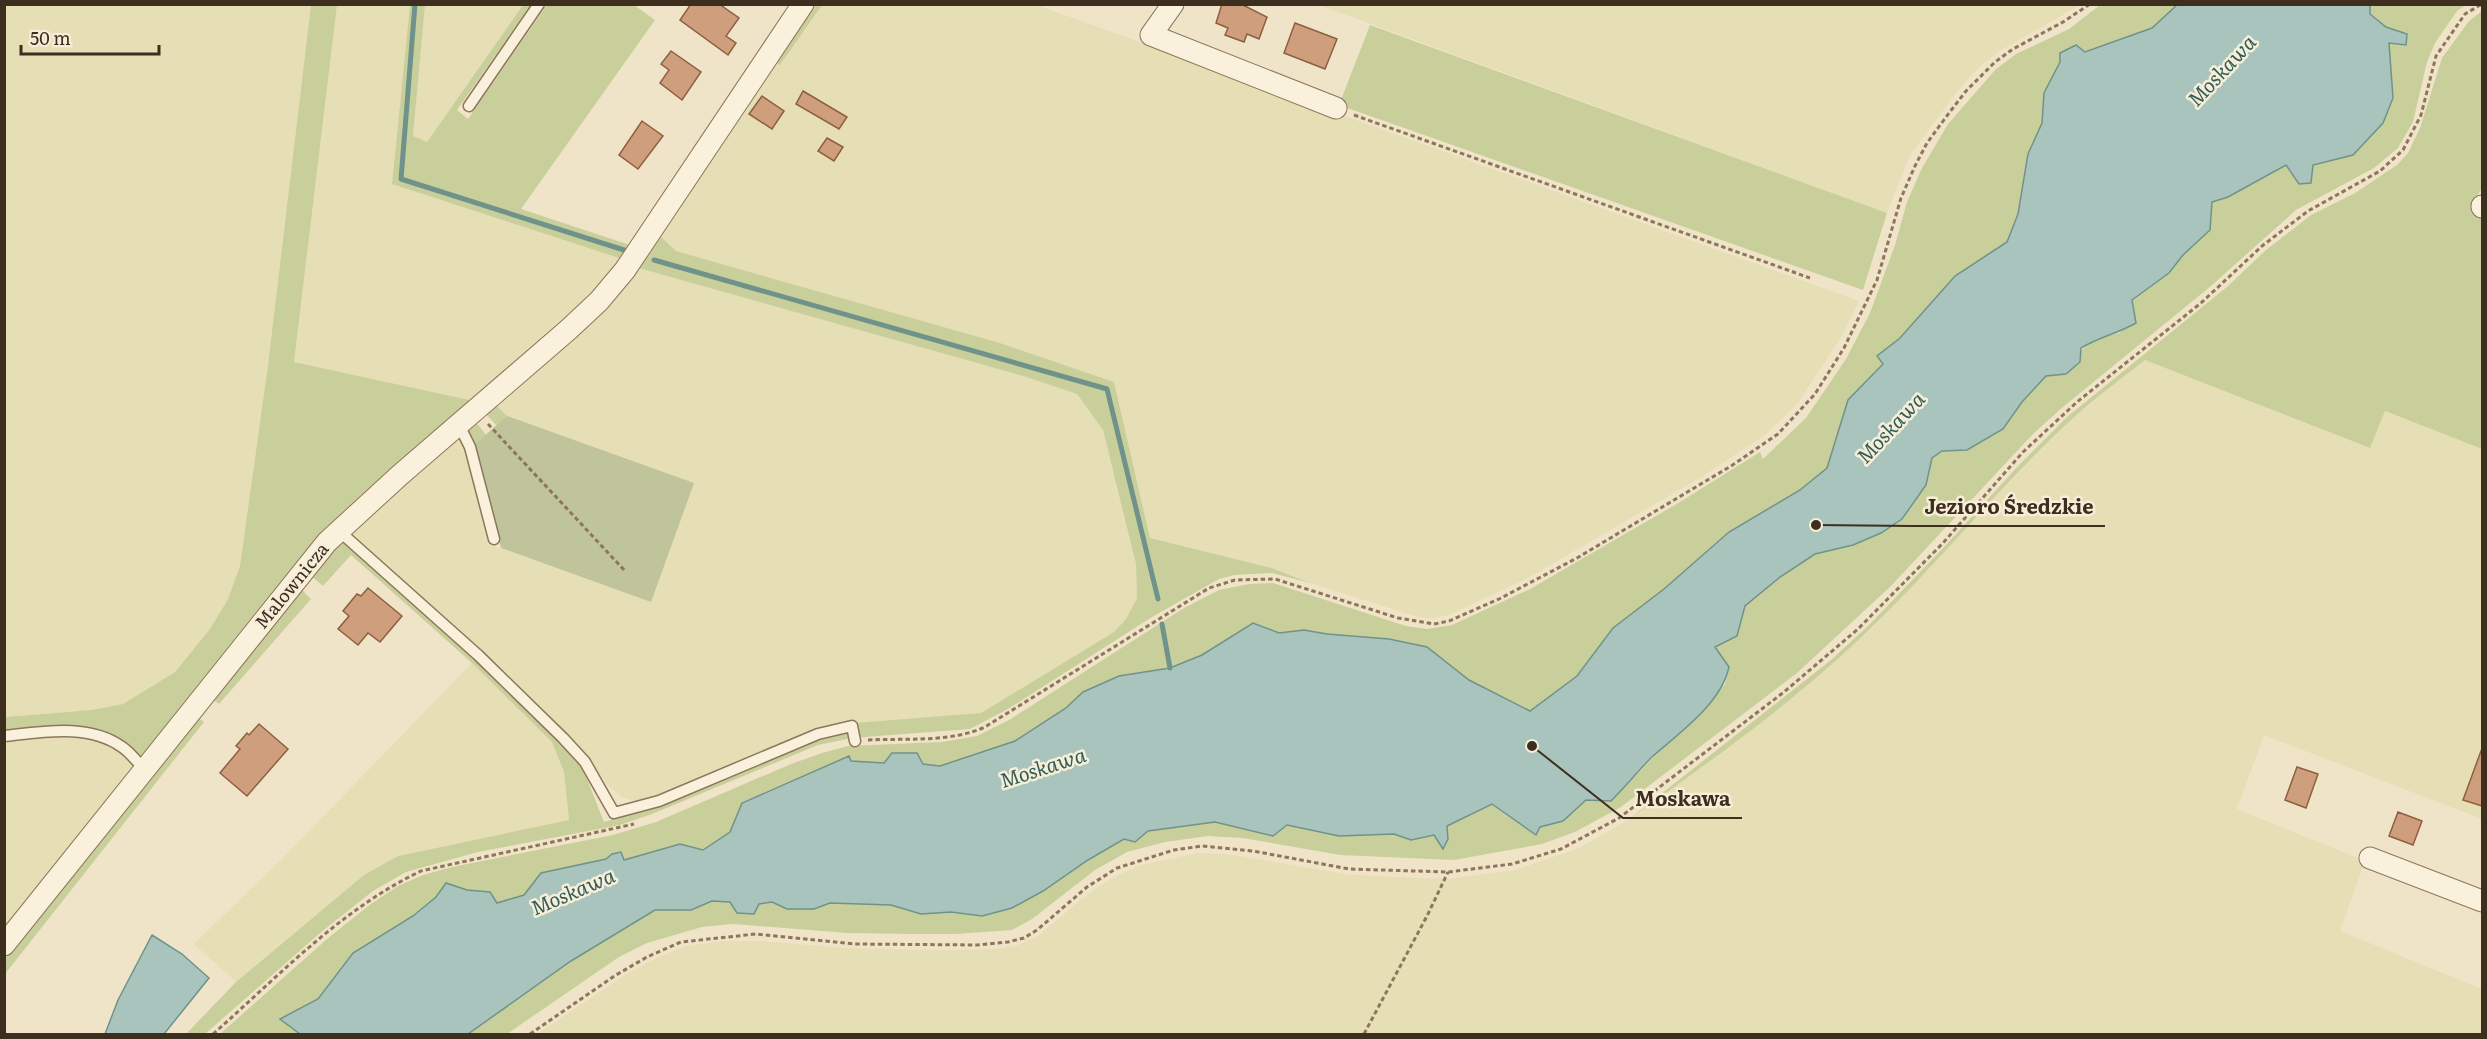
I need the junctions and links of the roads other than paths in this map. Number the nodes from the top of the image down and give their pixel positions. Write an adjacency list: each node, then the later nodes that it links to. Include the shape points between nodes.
1 (539, 4): 4 (lane)
2 (803, 4): 6 (street, Malownicza, via 625,270 568,330)
3 (1173, 4): 5 (street, via 1151,35)
4 (469, 106)
5 (1336, 108)
6 (456, 427): 7 (street, Malownicza); 8 (lane, via 470,447)
7 (338, 530): 10 (lane, via 478,655 563,738 585,762 614,813 659,801 818,734 852,726); 11 (street, Malownicza)
8 (494, 539)
9 (4, 736): 11 (lane, via 66,730 99,736 122,746)
10 (855, 741)
11 (145, 770): 14 (street, Malownicza)
12 (2370, 858): 13 (street)
13 (2482, 901)
14 (4, 945)

